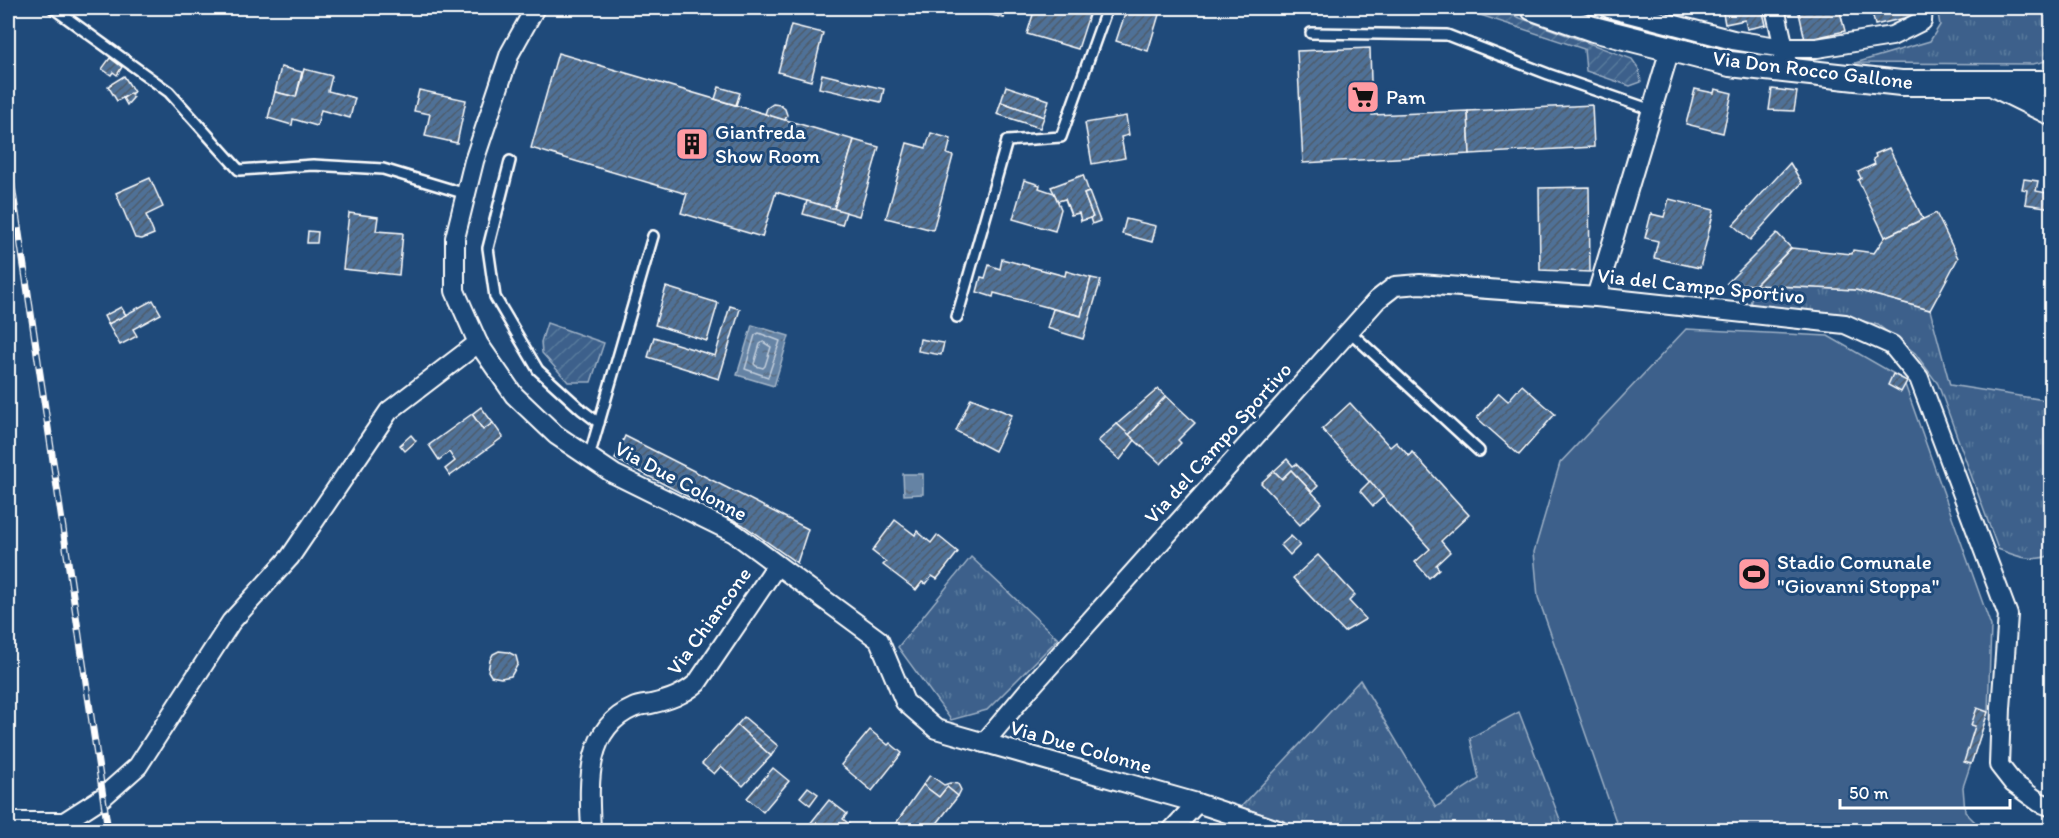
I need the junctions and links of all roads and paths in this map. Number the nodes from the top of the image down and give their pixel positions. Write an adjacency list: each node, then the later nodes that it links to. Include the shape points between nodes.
1 (53, 8): 16 (lane, via 169,92 239,170 313,165 383,169)
2 (535, 8): 16 (street, Via Due Colonne, via 510,53)
3 (1107, 8): 19 (lane, via 1061,137 1007,141)
4 (1533, 8): 9 (main road, Via Don Rocco Gallone)
5 (1616, 8): 10 (street)
6 (1775, 8): 10 (street)
7 (1923, 8): 10 (street, via 1922,21 1892,36 1817,48)
8 (1311, 33): 13 (lane, via 1447,35)
9 (1670, 49): 10 (main road, Via Don Rocco Gallone, via 1730,64); 13 (street)
10 (1786, 59): 12 (main road, Via Don Rocco Gallone, via 1901,83)
11 (2052, 83): 12 (main road, Via Don Rocco Gallone)
12 (1993, 84): 14 (main road)
13 (1652, 110): 18 (street)
14 (2052, 113)
15 (510, 161): 22 (lane, via 488,248 495,297 538,370)
16 (466, 194): 21 (street, Via Due Colonne, via 455,238 455,291)
17 (653, 236): 22 (lane)
18 (1596, 297): 20 (street, Via del Campo Sportivo, via 1420,284 1395,286); 28 (street, Via del Campo Sportivo, via 1845,324 1892,345 1919,378 2008,615 1999,765 2013,783)
19 (957, 317)
20 (1349, 331): 23 (lane); 26 (street, Via del Campo Sportivo)
21 (478, 343): 24 (street, Via Due Colonne, via 514,395 556,435); 29 (street, via 389,411 290,557 231,622 138,766 103,797 64,822)
22 (599, 423): 24 (lane)
23 (1479, 451)
24 (589, 457): 25 (street, Via Due Colonne, via 614,474 734,533)
25 (777, 565): 26 (street, Via Due Colonne, via 879,640 905,702 936,729); 30 (street, Via Chiancone, via 697,683 685,693 633,708 600,735 591,773)
26 (984, 743): 27 (street, Via Due Colonne)
27 (1197, 802): 31 (street); 32 (street, Via Due Colonne)
28 (2052, 807)
29 (8, 822)
30 (591, 831)
31 (1172, 831)
32 (1278, 831)

